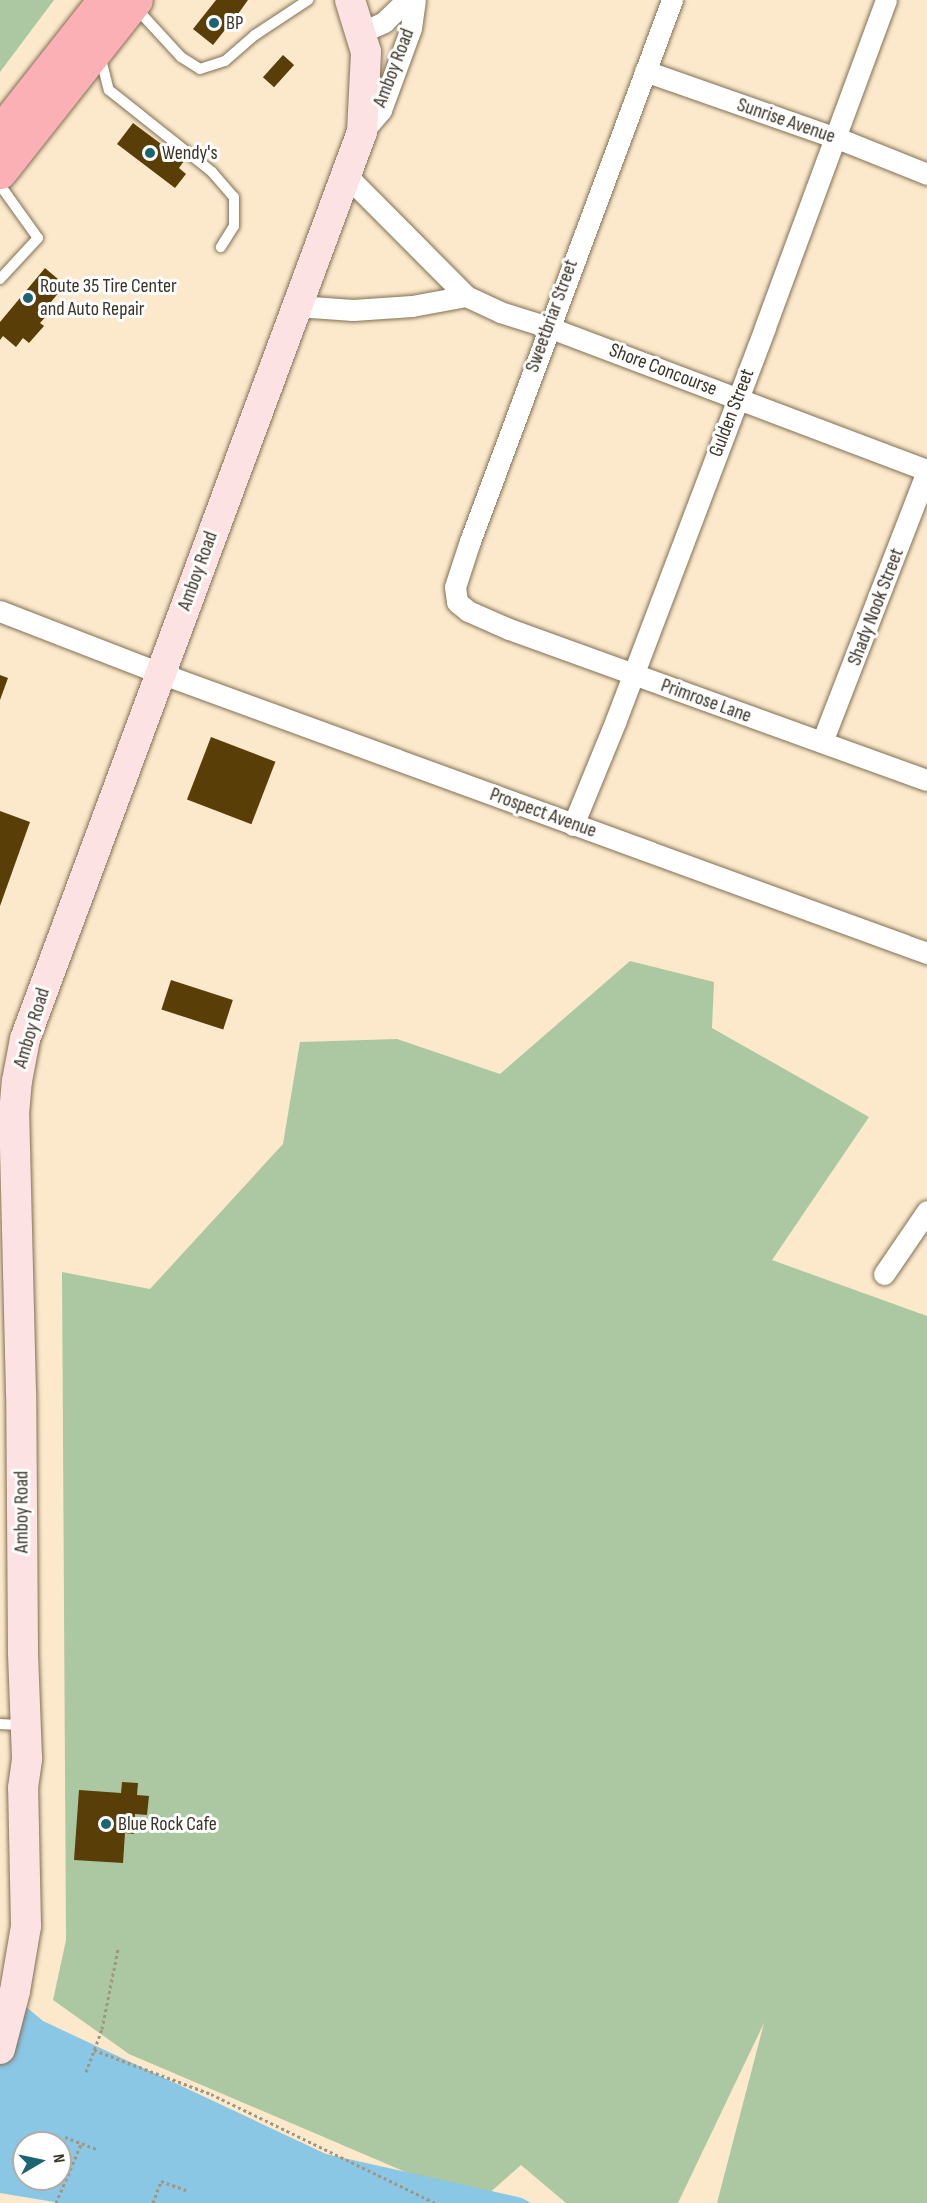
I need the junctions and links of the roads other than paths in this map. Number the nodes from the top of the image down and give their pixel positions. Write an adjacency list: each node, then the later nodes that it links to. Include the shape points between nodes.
1 (308, 0): 7 (lane, via 255,34 225,61 201,69 181,57)
2 (350, 0): 8 (main road, Amboy Road)
3 (407, 0): 8 (street, Amboy Road, via 384,22)
4 (415, 0): 12 (street, Amboy Road, via 411,28 381,110)
5 (672, 0): 10 (street, Sweetbriar Street)
6 (886, 0): 13 (street, Gulden Street)
7 (124, 1): 9 (highway); 11 (highway)
8 (362, 32): 12 (main road, Amboy Road, via 366,75)
9 (98, 48): 14 (highway); 18 (lane, via 109,90 212,172 234,197 234,226)
10 (645, 71): 13 (street, Sunrise Avenue); 22 (street, Sweetbriar Street)
11 (0, 132)
12 (362, 132): 16 (main road, Amboy Road)
13 (833, 138): 15 (street, Sunrise Avenue); 23 (street, Gulden Street)
14 (0, 172)
15 (927, 174)
16 (347, 176): 20 (street, Shore Concourse); 21 (main road, Amboy Road)
17 (0, 185): 19 (lane, via 38,238)
18 (221, 247)
19 (0, 279)
20 (466, 296): 21 (street, via 412,306 353,310); 22 (street, Shore Concourse)
21 (297, 306): 27 (main road, Amboy Road)
22 (548, 327): 23 (street, Shore Concourse); 26 (street, Sweetbriar Street, via 455,587 457,602)
23 (738, 398): 24 (street, Shore Concourse); 28 (street, Gulden Street)
24 (927, 470): 29 (street, Shady Nook Street)
25 (0, 611): 27 (street, Prospect Avenue)
26 (487, 620): 28 (street, Primrose Lane)
27 (160, 673): 31 (street, Prospect Avenue); 35 (main road, Amboy Road, via 25,1039 17,1081)
28 (633, 675): 29 (street, Primrose Lane); 31 (street, Gulden Street)
29 (822, 742): 30 (street, Primrose Lane)
30 (927, 780)
31 (573, 825): 32 (street, Prospect Avenue)
32 (927, 953)
33 (927, 1211): 34 (street)
34 (884, 1274)
35 (13, 1725): 36 (main road, Amboy Road, via 27,1758 23,1799 26,1926)
36 (0, 2049)

